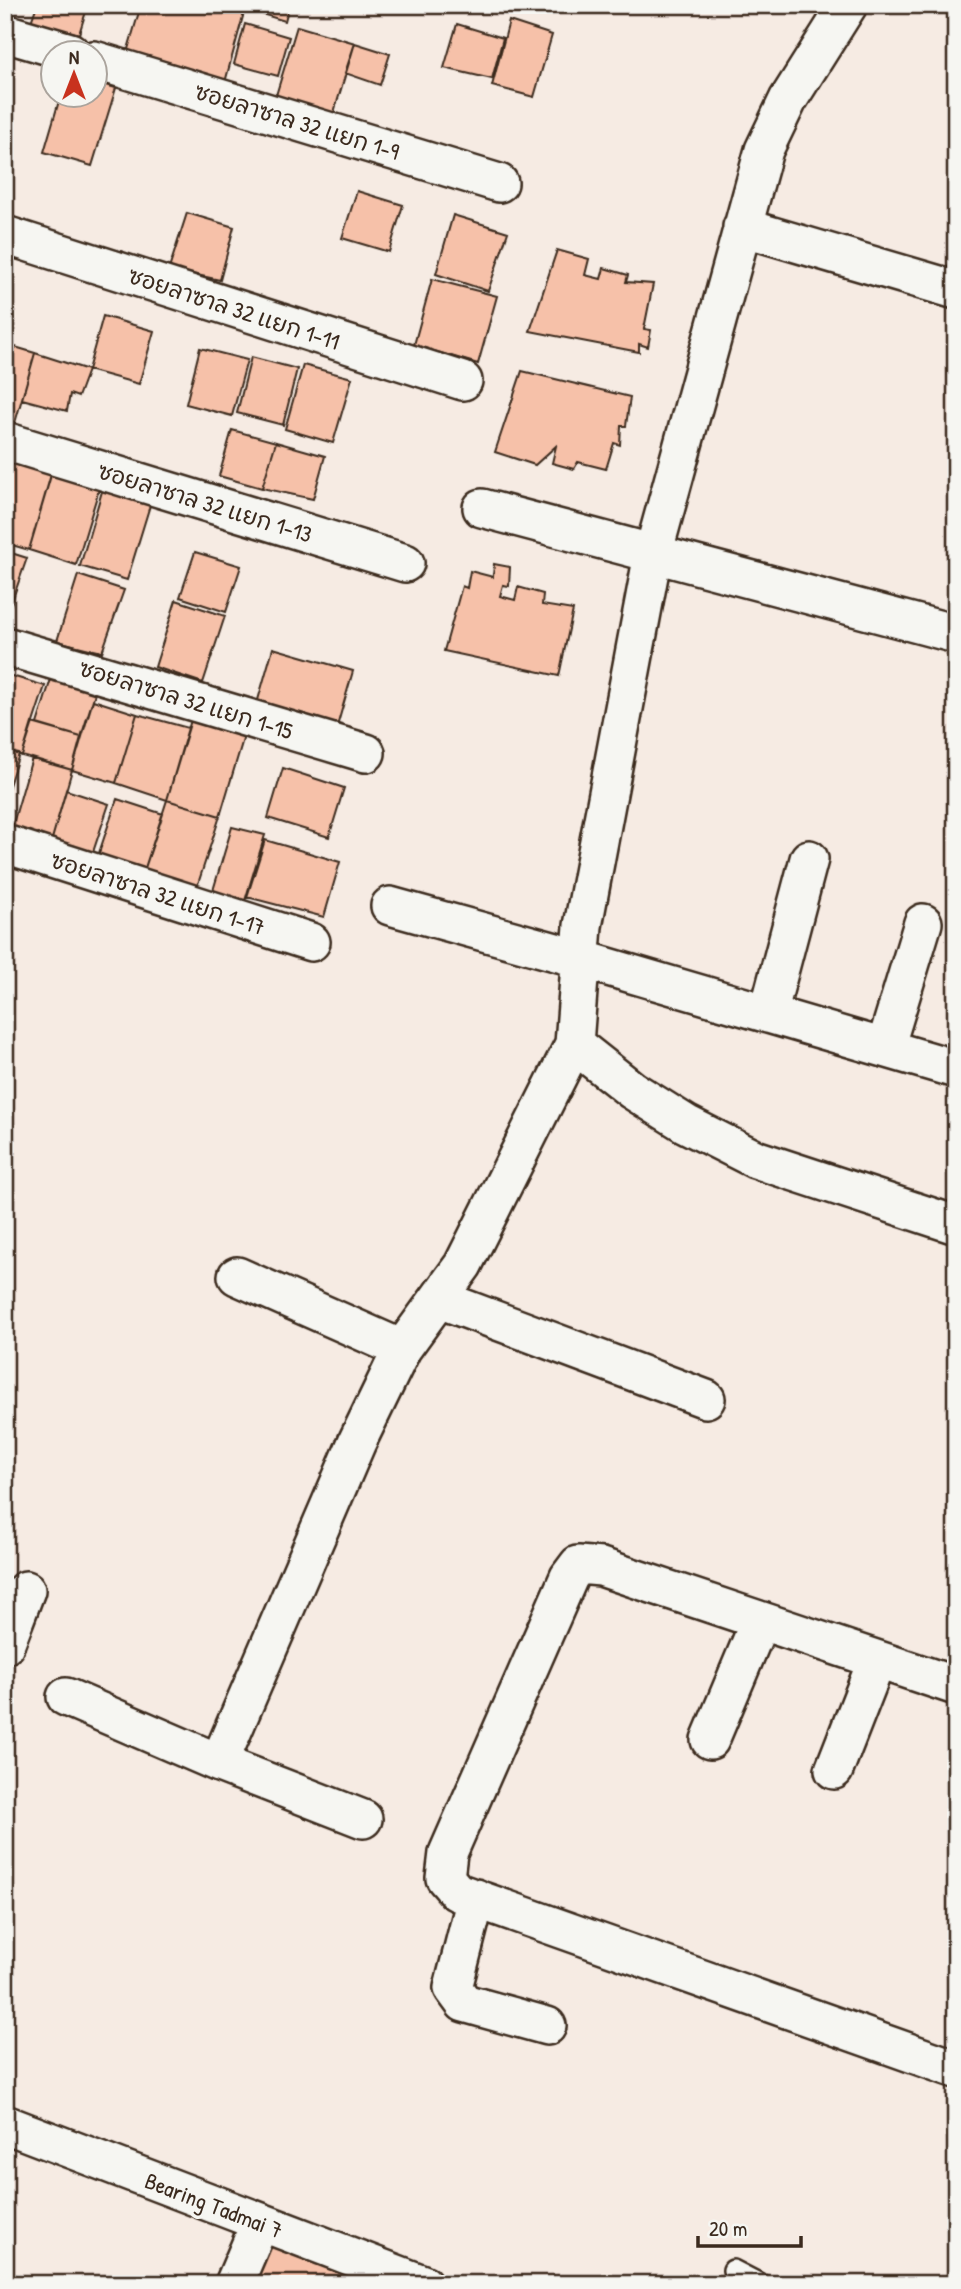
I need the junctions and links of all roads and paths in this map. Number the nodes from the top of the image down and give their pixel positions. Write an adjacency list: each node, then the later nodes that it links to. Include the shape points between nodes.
1 (848, 5): 6 (street, via 774,126)
2 (5, 33): 3 (street)
3 (38, 43)
4 (108, 64): 5 (street, ซอยลาซาล 32 แยก 1-9)
5 (499, 183)
6 (741, 227): 8 (street); 12 (street)
7 (5, 235): 9 (street, ซอยลาซาล 32 แยก 1-11)
8 (956, 290)
9 (463, 380)
10 (5, 442): 13 (street, ซอยลาซาล 32 แยก 1-13)
11 (482, 508): 12 (street)
12 (653, 554): 14 (street); 22 (street, via 583,926)
13 (405, 564)
14 (956, 634)
15 (5, 646): 16 (street, ซอยลาซาล 32 แยก 1-15)
16 (366, 753)
17 (5, 844): 21 (street, ซอยลาซาล 32 แยก 1-17)
18 (808, 859): 23 (street)
19 (390, 906): 22 (street)
20 (923, 923): 25 (street)
21 (311, 943)
22 (582, 960): 23 (street); 24 (street)
23 (768, 1014): 25 (street)
24 (574, 1044): 27 (street, via 643,1097 755,1159); 29 (street, via 463,1265)
25 (885, 1048): 26 (street)
26 (956, 1069)
27 (956, 1225)
28 (237, 1276): 30 (street)
29 (439, 1299): 30 (street); 31 (street)
30 (402, 1349): 39 (street, via 357,1441)
31 (706, 1399)
32 (26, 1590): 34 (street)
33 (760, 1620): 35 (street); 38 (street); 42 (street, via 601,1567 578,1565 448,1853 445,1878 457,1892)
34 (5, 1645)
35 (877, 1660): 36 (street); 40 (street)
36 (956, 1686)
37 (66, 1697): 39 (street)
38 (710, 1740)
39 (219, 1763): 41 (street)
40 (834, 1770)
41 (363, 1819)
42 (476, 1898): 43 (street, via 453,1988 464,2003); 44 (street)
43 (547, 2026)
44 (956, 2069)
45 (5, 2124): 46 (street, Bearing Tadmai 7)
46 (260, 2223): 48 (street); 49 (street, Bearing Tadmai 7)
47 (733, 2270): 50 (lane)
48 (234, 2284)
49 (423, 2284)
50 (760, 2284)

